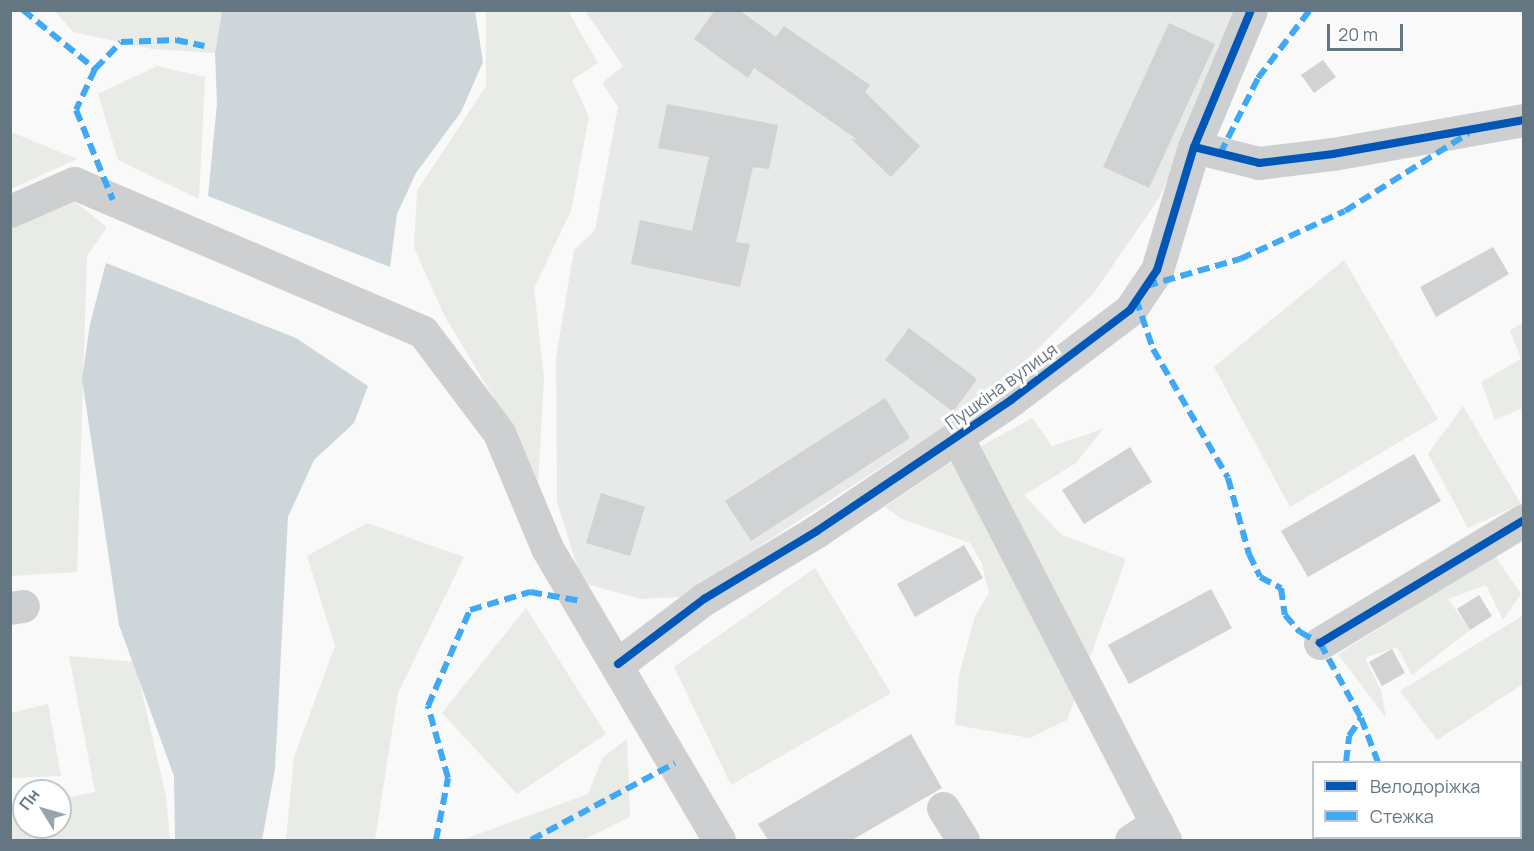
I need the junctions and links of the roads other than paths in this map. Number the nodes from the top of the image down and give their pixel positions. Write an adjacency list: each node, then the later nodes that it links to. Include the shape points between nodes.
1 (1251, 10): 3 (street, Пушкіна вулиця)
2 (1524, 120): 3 (street, via 1334,154 1258,163)
3 (1194, 147): 5 (street, Пушкіна вулиця, via 1157,270 1130,310)
4 (10, 211): 8 (street, via 74,183 423,332 499,433 547,548)
5 (957, 437): 8 (street, Пушкіна вулиця, via 817,531 704,599); 10 (street)
6 (1524, 520): 7 (street)
7 (1320, 643)
8 (618, 664): 11 (street)
9 (943, 808): 12 (street)
10 (1151, 835)
11 (719, 840)
12 (963, 840)

